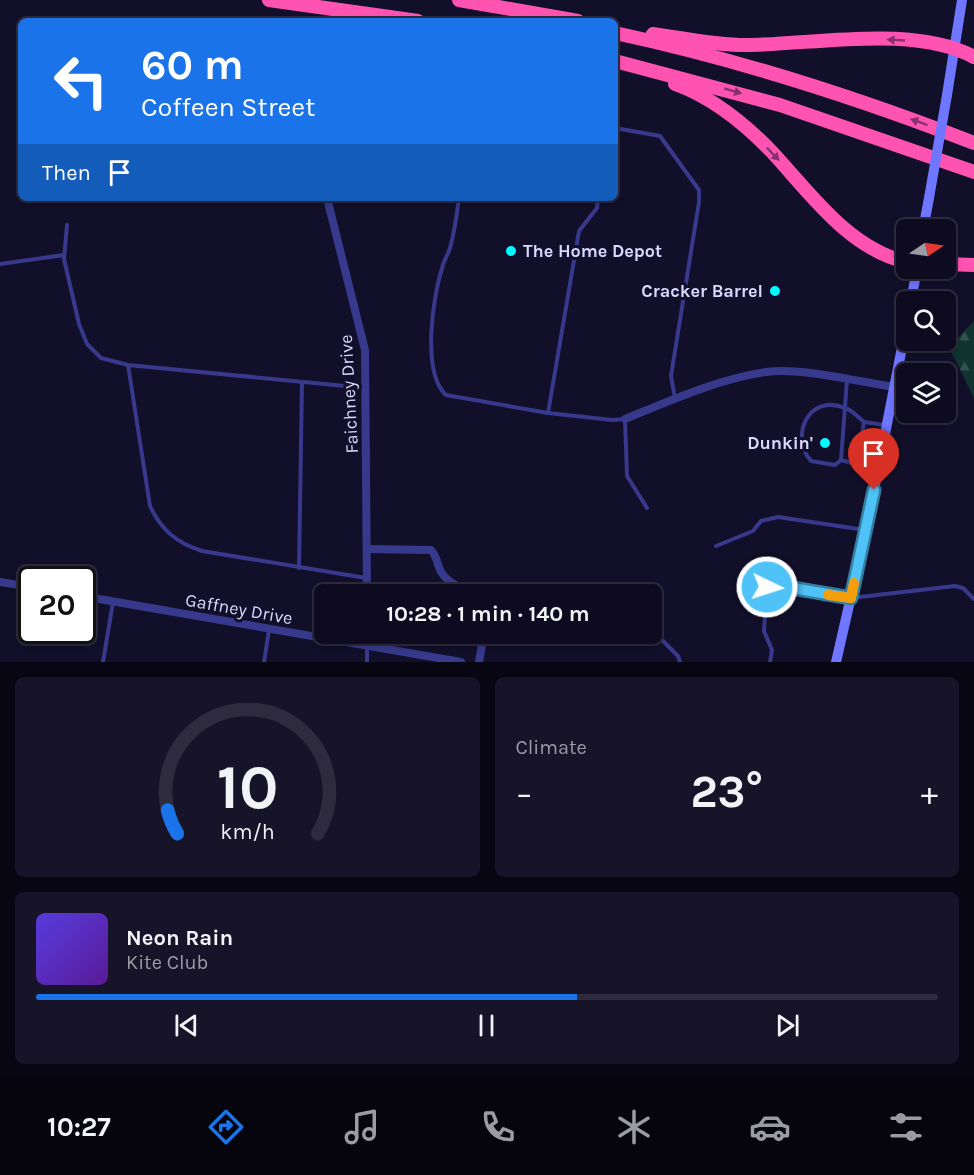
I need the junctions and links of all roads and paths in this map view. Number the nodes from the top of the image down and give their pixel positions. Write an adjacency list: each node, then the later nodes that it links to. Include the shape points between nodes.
1 (270, 0): 4 (highway)
2 (458, 0): 7 (highway); 8 (highway)
3 (962, 0): 11 (main road)
4 (391, 16): 5 (highway); 6 (highway)
5 (399, 18)
6 (402, 18)
7 (530, 18)
8 (561, 18)
9 (618, 27): 11 (highway, one-way to 9, via 870,39 739,45)
10 (618, 34): 16 (highway, one-way to 10, via 790,80)
11 (954, 48): 12 (highway); 21 (main road, bridge)
12 (974, 57)
13 (618, 62): 17 (highway, one-way to 17, via 780,105)
14 (618, 69): 24 (highway, one-way to 24, via 698,92 770,150 846,230 866,245)
15 (618, 129): 34 (lane, via 660,136 699,190 671,376)
16 (974, 142)
17 (974, 172)
18 (328, 201): 33 (street, Faichney Drive, via 366,350)
19 (459, 201): 36 (lane, via 431,329 439,388 446,394)
20 (598, 201): 36 (lane, via 597,208 579,231)
21 (925, 219)
22 (67, 225): 23 (lane)
23 (64, 255): 25 (lane); 29 (lane, via 87,344 101,358)
24 (896, 258)
25 (0, 264)
26 (956, 264): 27 (highway)
27 (974, 265)
28 (902, 351): 32 (main road)
29 (128, 365): 31 (lane); 51 (lane, via 143,474 157,522 178,540 202,551)
30 (847, 380): 32 (street); 34 (street, via 766,372); 35 (lane)
31 (302, 382): 33 (lane); 51 (lane)
32 (895, 387): 40 (main road)
33 (367, 388): 50 (street, Faichney Drive)
34 (675, 399): 37 (street)
35 (845, 408): 38 (lane); 39 (lane); 44 (lane, via 826,405 808,413 801,425 806,455 811,461 835,465)
36 (548, 413): 37 (lane)
37 (625, 419): 47 (lane, via 627,476)
38 (864, 422): 40 (lane); 45 (lane)
39 (844, 426): 41 (lane); 42 (lane)
40 (887, 426): 46 (main road)
41 (849, 430)
42 (843, 438): 43 (lane); 44 (lane)
43 (847, 442)
44 (841, 460): 45 (lane)
45 (857, 464): 46 (lane)
46 (878, 470): 48 (main road)
47 (647, 508)
48 (866, 531): 49 (lane, via 778,517 761,521 753,531); 58 (main road)
49 (716, 546)
50 (367, 549): 52 (street, Faichney Drive); 55 (street, via 430,550 442,572)
51 (299, 568): 52 (lane)
52 (367, 578): 54 (street, Faichney Drive)
53 (0, 582): 56 (street)
54 (367, 584)
55 (456, 584)
56 (18, 585)
57 (96, 598): 60 (street, Gaffney Drive)
58 (851, 598): 59 (lane, via 955,586); 71 (lane, via 775,585 767,587 764,631 772,651); 72 (main road)
59 (974, 599)
60 (113, 601): 61 (street, Gaffney Drive); 65 (lane)
61 (269, 630): 64 (street, Gaffney Drive); 66 (lane)
62 (662, 642): 70 (lane)
63 (482, 644): 69 (street)
64 (367, 645): 67 (lane); 68 (street, Gaffney Drive)
65 (103, 662)
66 (264, 662)
67 (367, 662)
68 (461, 662)
69 (478, 662)
70 (680, 662)
71 (770, 662)
72 (836, 662)

